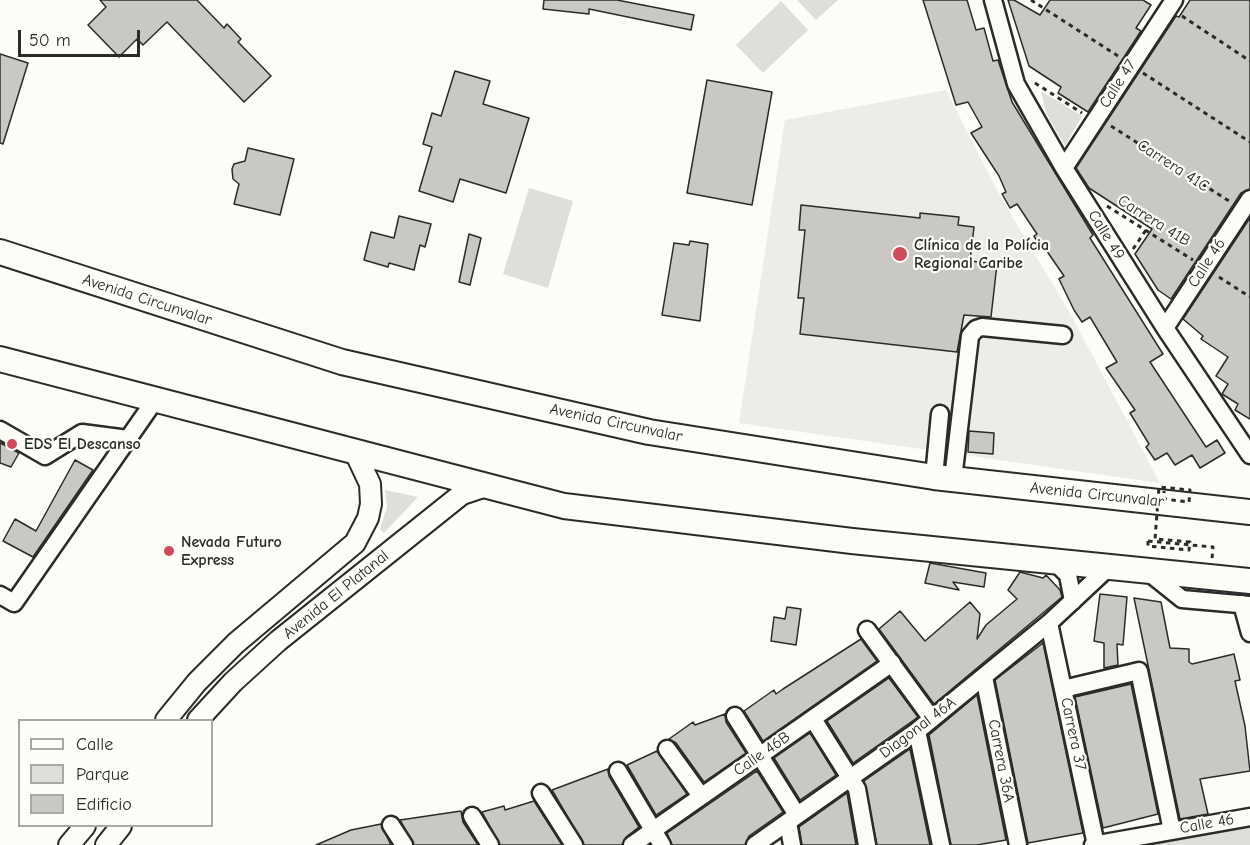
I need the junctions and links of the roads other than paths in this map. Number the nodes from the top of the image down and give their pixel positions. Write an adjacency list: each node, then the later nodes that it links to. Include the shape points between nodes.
1 (993, 0): 3 (street, Calle 49, via 1016,84)
2 (1172, 4): 3 (street, Calle 47)
3 (1064, 168): 6 (street, Calle 49)
4 (1247, 208): 6 (street, Calle 46)
5 (0, 252): 15 (highway, Avenida Circunvalar, via 342,362 649,432)
6 (1165, 328): 14 (street, Calle 49)
7 (1063, 334): 15 (street, via 976,329 968,345 960,416)
8 (1, 361): 9 (highway)
9 (155, 400): 12 (street); 13 (highway)
10 (940, 414): 15 (street)
11 (0, 430): 12 (street, via 45,456 82,433)
12 (128, 439): 22 (street, via 14,603)
13 (354, 450): 16 (highway); 32 (main road, Avenida El Platanal, via 370,484 371,504 355,543 228,651)
14 (1250, 455)
15 (943, 478): 17 (highway, Avenida Circunvalar)
16 (486, 486): 18 (highway, via 564,506); 33 (main road, Avenida El Platanal, via 462,494 278,641)
17 (1250, 512)
18 (1054, 561): 19 (highway); 23 (street, via 1068,575)
19 (1110, 567): 20 (highway); 23 (street, Diagonal 46A)
20 (1147, 571): 21 (highway); 24 (street, via 1182,599)
21 (1250, 581)
22 (0, 596)
23 (1073, 601): 25 (street, Diagonal 46A)
24 (1246, 605): 27 (street)
25 (1049, 623): 29 (street, Diagonal 46A); 30 (street, Carrera 37)
26 (867, 630): 28 (street)
27 (1250, 633)
28 (892, 663): 34 (street, Calle 46B); 35 (street)
29 (984, 677): 35 (street, Diagonal 46A); 62 (street, Carrera 36A)
30 (1063, 689): 50 (street, via 1139,671); 63 (street, Carrera 37)
31 (735, 717): 38 (street)
32 (167, 719)
33 (199, 719)
34 (813, 719): 38 (street, Calle 46B); 40 (street)
35 (932, 719): 36 (street, Diagonal 46A)
36 (917, 731): 40 (street, Diagonal 46A); 61 (street)
37 (667, 749): 42 (street)
38 (760, 755): 42 (street, Calle 46B); 45 (street)
39 (618, 771): 49 (street)
40 (851, 777): 45 (street, Diagonal 46A); 60 (street, via 859,797)
41 (541, 793): 55 (street)
42 (701, 796): 49 (street, Calle 46B)
43 (472, 816): 54 (street)
44 (1250, 817): 50 (street, Calle 46)
45 (793, 818): 58 (street, Diagonal 46A); 59 (street)
46 (391, 825): 53 (street)
47 (83, 827): 51 (main road)
48 (120, 827): 52 (main road)
49 (653, 830): 56 (street, Calle 46B); 57 (street)
50 (1172, 831): 63 (street, Calle 46)
51 (69, 845)
52 (106, 845)
53 (404, 845)
54 (490, 845)
55 (574, 845)
56 (632, 845)
57 (662, 845)
58 (755, 845)
59 (792, 845)
60 (867, 845)
61 (941, 845)
62 (1018, 845)
63 (1095, 845)

